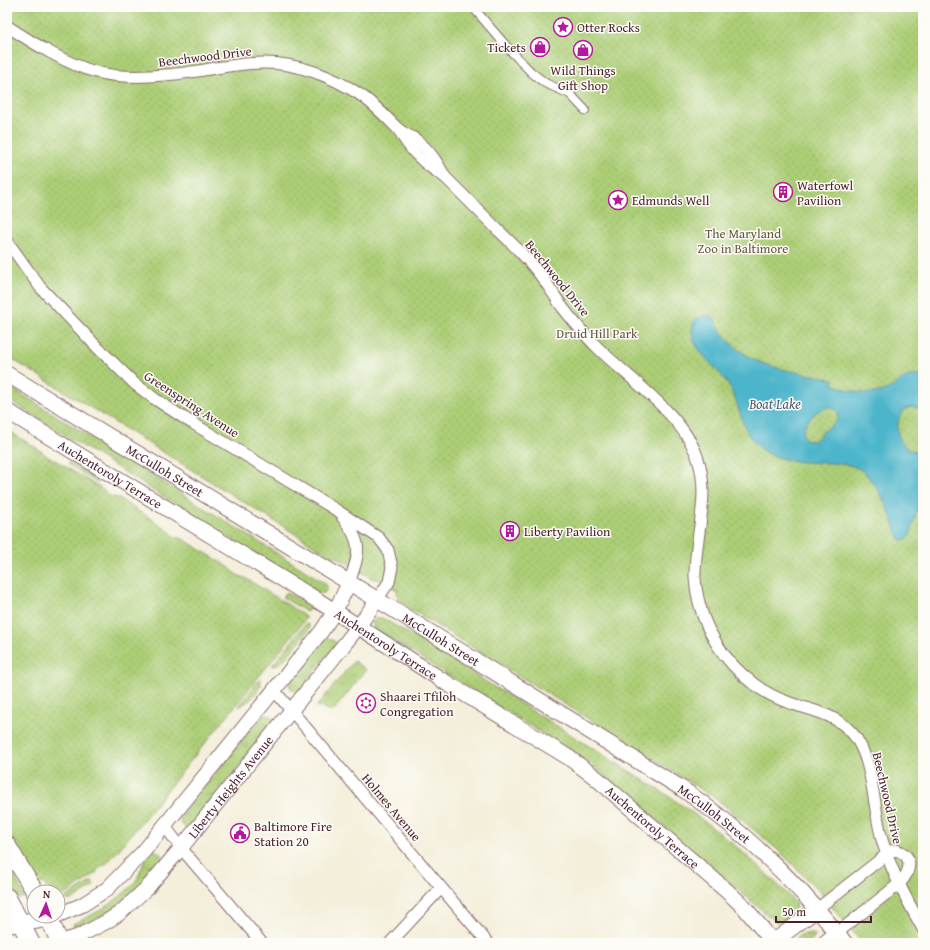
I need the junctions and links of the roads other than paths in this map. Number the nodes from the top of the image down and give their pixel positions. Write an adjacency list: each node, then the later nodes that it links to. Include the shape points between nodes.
1 (477, 12): 3 (street, via 531,72 545,83 570,94)
2 (7, 26): 17 (street, Beechwood Drive, via 75,64 96,72 122,76 175,75 265,63 300,68 321,75 359,94 399,130 408,146 429,168 445,177 522,254 562,307 597,347 658,403 688,438 699,460 703,491 695,579 710,632 738,670 755,684 772,696 830,715 854,735 868,766)
3 (585, 110)
4 (7, 241): 7 (street, Greenspring Avenue, via 40,287 135,384 155,400)
5 (7, 374): 8 (main road, McCulloh Street)
6 (7, 411): 10 (main road, Auchentoroly Terrace)
7 (338, 511): 8 (street, Greenspring Avenue, via 352,530 358,544 357,562); 9 (street, Greenspring Avenue, via 375,535 388,550 392,562 390,577)
8 (349, 583): 9 (main road, McCulloh Street); 10 (street, Liberty Heights Avenue)
9 (377, 600): 11 (street, Liberty Heights Avenue); 22 (main road, McCulloh Street, via 655,771 706,806 762,852)
10 (334, 611): 11 (main road, Auchentoroly Terrace); 12 (street, Liberty Heights Avenue, via 322,632)
11 (358, 627): 13 (street, Liberty Heights Avenue); 34 (main road, Auchentoroly Terrace, via 568,757 736,899)
12 (274, 690): 13 (street, Holmes Avenue); 14 (street, Liberty Heights Avenue)
13 (292, 710): 16 (street, Liberty Heights Avenue); 20 (street, Holmes Avenue)
14 (165, 826): 16 (street); 23 (street, Liberty Heights Avenue, via 107,889 82,905)
15 (7, 845): 19 (main road)
16 (181, 848): 30 (street, Liberty Heights Avenue, via 148,888 120,913 92,930); 31 (street)
17 (886, 854): 18 (street, Beechwood Drive); 18 (street, via 896,850 905,855 908,861 908,871); 22 (street)
18 (900, 883): 27 (street, Beechwood Drive); 28 (street)
19 (30, 884)
20 (441, 888): 32 (street); 33 (street, Holmes Avenue)
21 (7, 897): 25 (main road)
22 (817, 910): 28 (main road, McCulloh Street); 34 (main road)
23 (66, 911)
24 (26, 921): 25 (main road, Liberty Heights Avenue)
25 (14, 923): 29 (main road)
26 (54, 924): 30 (main road)
27 (923, 929)
28 (841, 938): 35 (main road)
29 (31, 943)
30 (59, 943)
31 (262, 943)
32 (390, 943)
33 (488, 943)
34 (773, 943)
35 (825, 943)

